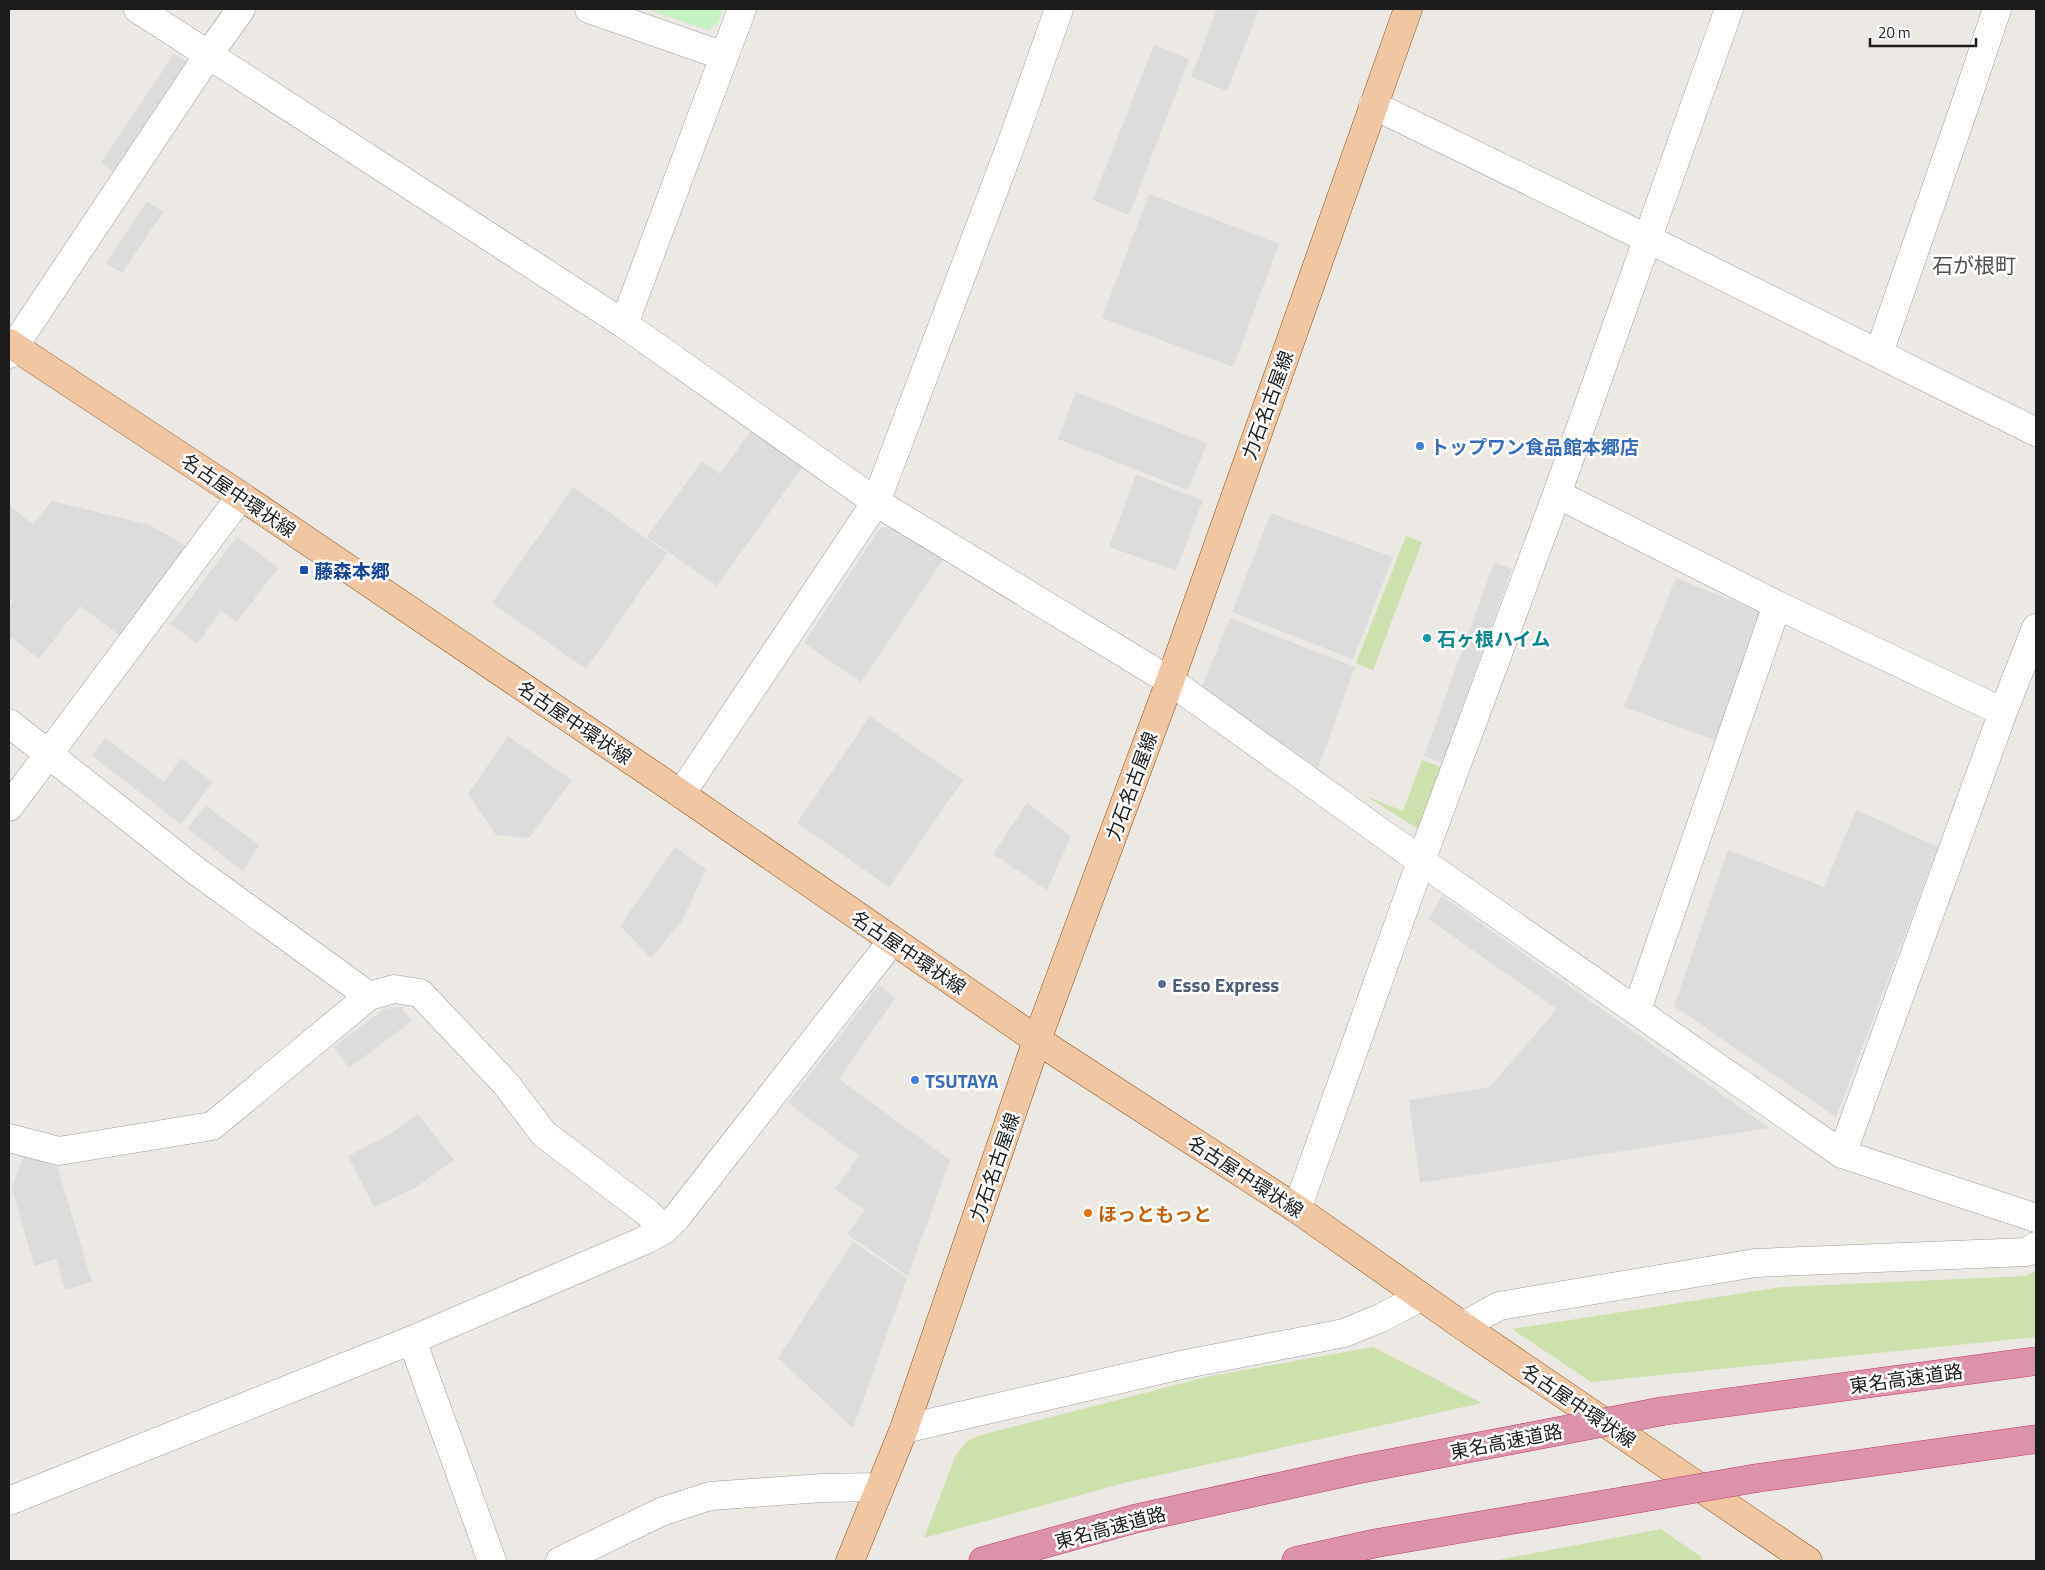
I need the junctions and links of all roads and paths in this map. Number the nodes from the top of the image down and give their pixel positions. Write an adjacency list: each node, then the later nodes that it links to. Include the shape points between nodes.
1 (138, 9): 9 (street)
2 (241, 9): 9 (street)
3 (589, 9): 10 (street)
4 (742, 9): 10 (street)
5 (1059, 9): 19 (street)
6 (1408, 9): 11 (main road, 力石名古屋線)
7 (1729, 9): 12 (street)
8 (1997, 9): 15 (street)
9 (209, 54): 13 (street); 14 (street)
10 (724, 56): 13 (street)
11 (1374, 105): 12 (street); 22 (main road, 力石名古屋線)
12 (1646, 238): 15 (street); 17 (street)
13 (624, 324): 19 (street)
14 (10, 348): 18 (main road, 名古屋中環状線)
15 (1878, 353): 16 (street)
16 (2036, 432)
17 (1557, 494): 20 (street); 28 (street)
18 (241, 496): 25 (street); 26 (main road, 名古屋中環状線)
19 (876, 502): 22 (street); 26 (street)
20 (1778, 605): 23 (street); 31 (street)
21 (2036, 628): 23 (street)
22 (1170, 681): 28 (street); 32 (main road, 力石名古屋線)
23 (2004, 712): 34 (street)
24 (9, 723): 25 (street)
25 (49, 754): 27 (street); 30 (street, via 195,870)
26 (681, 794): 29 (main road, 名古屋中環状線)
27 (9, 807)
28 (1421, 861): 31 (street); 35 (street)
29 (892, 941): 32 (main road, 名古屋中環状線); 37 (street, via 740,1139)
30 (369, 996): 33 (street, via 212,1126 59,1151); 37 (street, via 394,989 420,993 506,1084 544,1134 648,1213)
31 (1637, 1010): 34 (street)
32 (1037, 1040): 35 (main road, 名古屋中環状線); 43 (main road, 力石名古屋線)
33 (9, 1138)
34 (1842, 1154): 36 (street)
35 (1297, 1209): 39 (main road, 名古屋中環状線)
36 (2036, 1218)
37 (664, 1230): 41 (street)
38 (2036, 1246): 40 (street, via 2027,1252 1755,1263 1498,1306)
39 (1421, 1297): 40 (main road, 名古屋中環状線); 43 (street, via 1344,1333 1181,1365)
40 (1463, 1326): 52 (main road, 名古屋中環状線)
41 (412, 1340): 46 (street); 47 (street)
42 (2036, 1361): 50 (highway, 東名高速道路, bridge, via 1662,1411 1360,1469 1134,1519)
43 (904, 1429): 45 (main road, 力石名古屋線)
44 (2036, 1439): 51 (highway, bridge, via 1757,1478)
45 (880, 1487): 48 (street, via 710,1496 662,1512); 49 (main road, 力石名古屋線)
46 (9, 1501)
47 (492, 1561)
48 (560, 1561)
49 (850, 1561)
50 (983, 1561)
51 (1296, 1561)
52 (1808, 1561)

